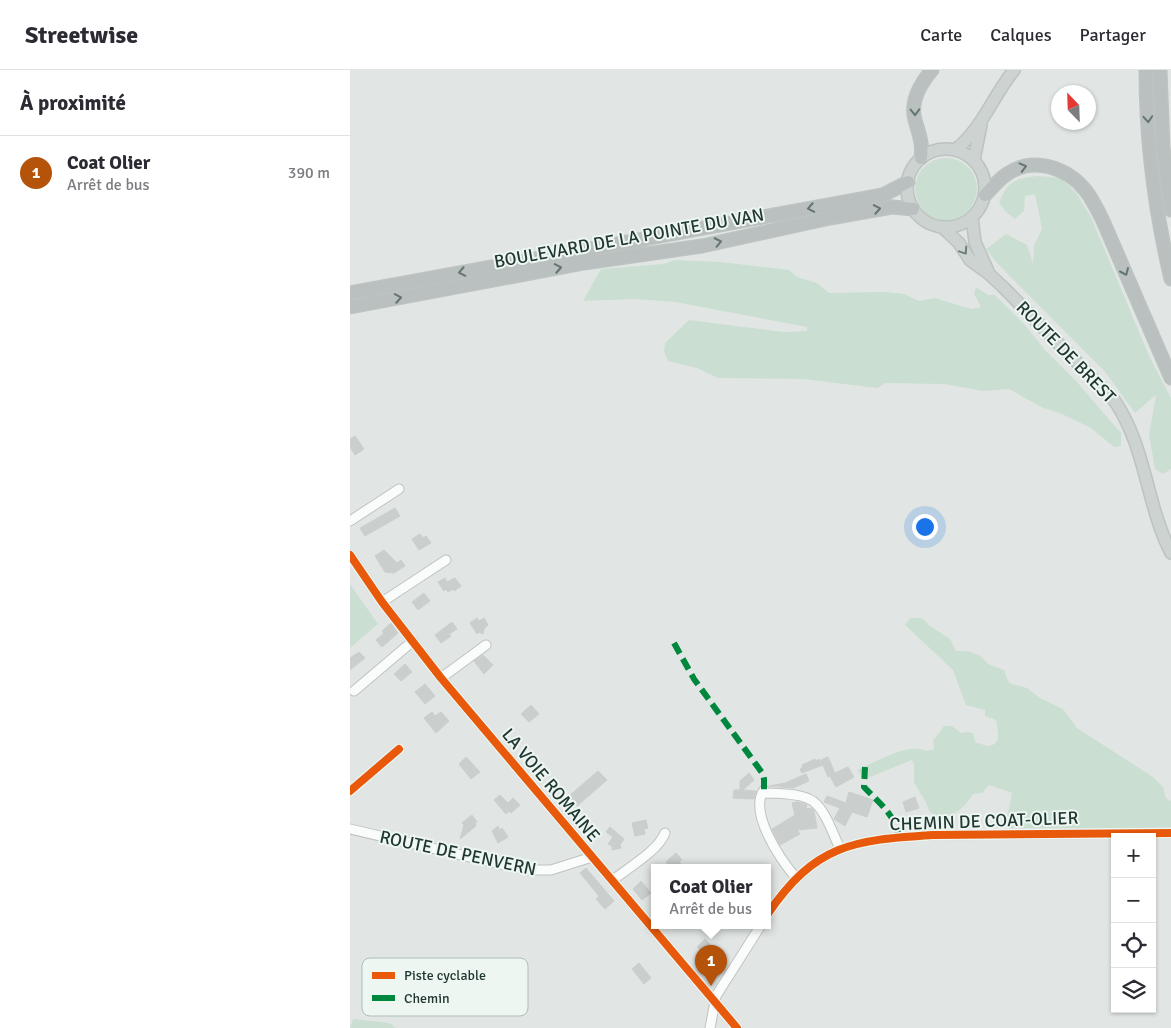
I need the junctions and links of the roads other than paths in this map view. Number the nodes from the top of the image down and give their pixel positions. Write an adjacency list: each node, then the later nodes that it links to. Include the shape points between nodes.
1 (932, 70): 7 (highway, one-way to 7, via 920,88 914,109 921,138)
2 (1014, 70): 5 (main road)
3 (1146, 70): 16 (highway, one-way to 16, via 1150,158)
4 (1160, 70): 12 (highway, via 1163,148)
5 (981, 123): 6 (main road); 8 (main road)
6 (955, 150): 7 (main road, via 937,150); 8 (main road)
7 (921, 158): 9 (main road, via 912,169)
8 (974, 160): 10 (main road, via 985,183)
9 (908, 182): 11 (main road, via 908,196); 17 (highway, BOULEVARD DE LA POINTE DU VAN, one-way to 17, via 883,195)
10 (984, 195): 13 (main road); 19 (highway, one-way to 19, via 1008,173 1024,166 1048,166 1079,183 1092,198 1103,221)
11 (913, 209): 14 (main road, via 926,222); 18 (highway, BOULEVARD DE LA POINTE DU VAN, one-way to 11, via 584,263 702,246 885,208)
12 (1171, 210)
13 (972, 217): 14 (main road, via 964,223); 15 (main road, ROUTE DE BREST, via 975,242)
14 (942, 227): 15 (main road, ROUTE DE BREST, one-way to 15, via 959,243 970,260)
15 (988, 273): 22 (main road, ROUTE DE BREST, via 1119,408 1139,452 1155,511)
16 (1171, 280)
17 (350, 293)
18 (350, 307)
19 (1171, 378)
20 (400, 489): 21 (street)
21 (350, 521)
22 (1171, 553)
23 (350, 555): 25 (street, LA VOIE ROMAINE)
24 (446, 560): 25 (street)
25 (382, 602): 26 (street, LA VOIE ROMAINE)
26 (413, 641): 28 (street, LA VOIE ROMAINE); 29 (street)
27 (486, 645): 28 (street)
28 (441, 678): 35 (street, LA VOIE ROMAINE)
29 (354, 691)
30 (399, 749): 31 (street)
31 (350, 791)
32 (350, 829): 38 (street, ROUTE DE PENVERN, via 513,868 544,871)
33 (1171, 832): 36 (street, CHEMIN DE COAT-OLIER, via 933,835 877,839)
34 (665, 833): 40 (street, via 654,848)
35 (583, 847): 37 (street, LA VOIE ROMAINE); 38 (street)
36 (840, 849): 39 (street, CHEMIN DE COAT-OLIER, via 819,859); 39 (street, via 823,814 812,800 763,791 759,802 763,823)
37 (592, 857): 38 (street, ROUTE DE PENVERN); 40 (street, LA VOIE ROMAINE)
38 (565, 865)
39 (796, 878): 41 (street, CHEMIN DE COAT-OLIER)
40 (613, 880): 42 (street, LA VOIE ROMAINE)
41 (771, 910)
42 (651, 926)
43 (654, 929): 45 (street, LA VOIE ROMAINE)
44 (758, 929): 45 (street)
45 (714, 1001): 46 (street); 47 (street, LA VOIE ROMAINE)
46 (710, 1028)
47 (737, 1028)

